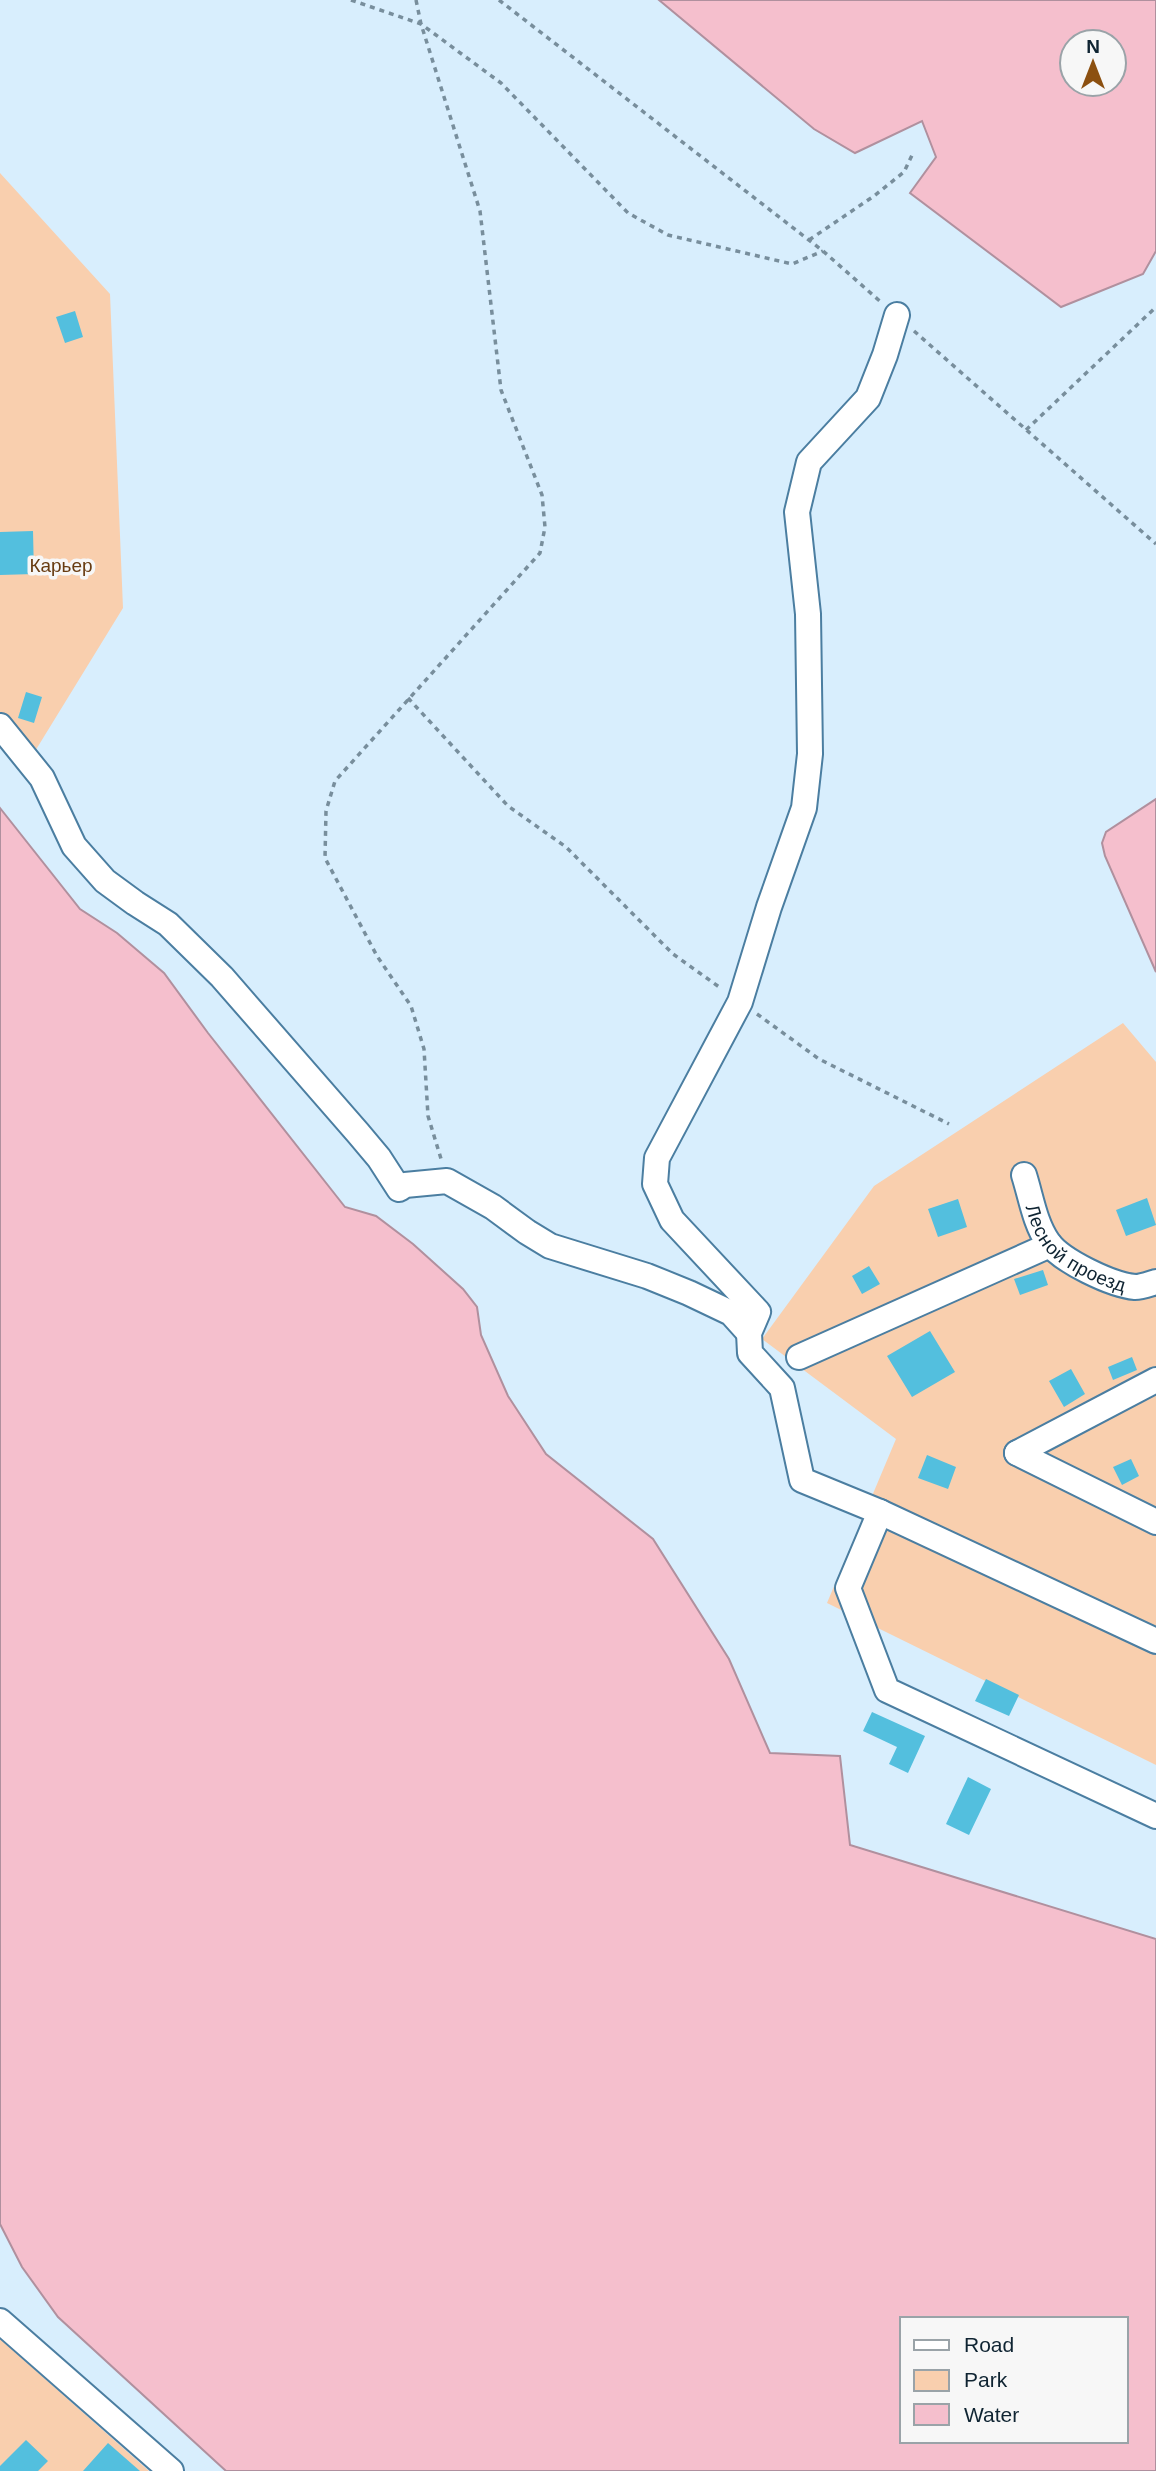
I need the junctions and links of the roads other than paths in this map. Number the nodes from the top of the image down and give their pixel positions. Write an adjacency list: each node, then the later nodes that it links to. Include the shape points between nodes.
1 (897, 316): 6 (street, via 868,398 809,462 797,512 808,614 810,754 804,808 740,1002 657,1158 655,1184 672,1220 758,1312)
2 (0, 726): 6 (street, via 42,778 74,846 105,881 169,923 222,977 379,1158 399,1189 447,1181 550,1246 689,1293 731,1313)
3 (1024, 1175): 4 (street, Лесной проезд, via 1041,1232)
4 (1050, 1245): 5 (street, Лесной проезд, via 1120,1285); 7 (street)
5 (1156, 1282)
6 (749, 1333): 9 (street, via 750,1353 782,1388 802,1480)
7 (799, 1357)
8 (1156, 1380): 10 (street, via 1017,1453)
9 (880, 1512): 11 (street); 12 (street, via 848,1588 887,1690)
10 (1156, 1522)
11 (1156, 1641)
12 (1156, 1816)
13 (0, 2321): 14 (street)
14 (171, 2471)

